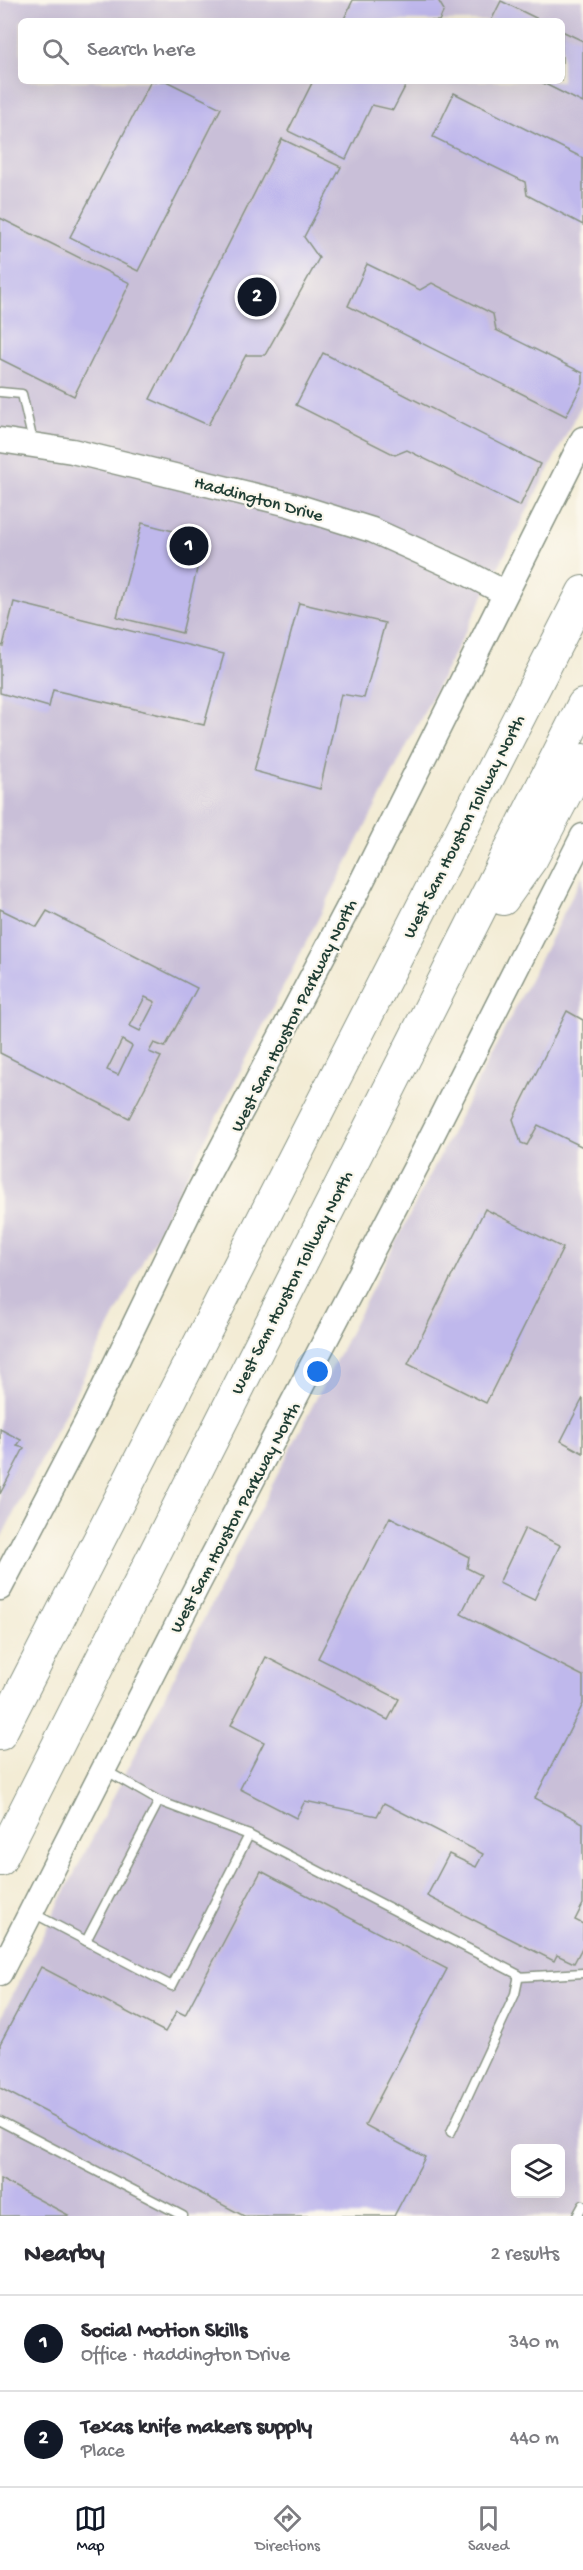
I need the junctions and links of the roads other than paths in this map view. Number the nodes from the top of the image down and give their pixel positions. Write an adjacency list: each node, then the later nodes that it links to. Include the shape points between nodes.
1 (0, 392): 4 (lane, via 21,394)
2 (583, 439): 6 (main road, West Sam Houston Parkway North)
3 (0, 440): 4 (main road, Haddington Drive)
4 (34, 445): 6 (main road, Haddington Drive, via 210,484 341,520 382,534)
5 (583, 592): 12 (highway, West Sam Houston Tollway North)
6 (505, 593): 11 (main road, West Sam Houston Parkway North)
7 (583, 705): 10 (highway, West Sam Houston Tollway North)
8 (583, 760): 10 (highway, via 532,858)
9 (583, 836): 13 (main road, West Sam Houston Parkway North)
10 (437, 993): 16 (highway, West Sam Houston Tollway North)
11 (0, 1588)
12 (0, 1734)
13 (104, 1770): 14 (lane); 17 (main road, West Sam Houston Parkway North)
14 (159, 1801): 15 (lane); 18 (lane)
15 (249, 1835): 18 (lane, via 172,1986); 21 (lane)
16 (0, 1860)
17 (31, 1912): 18 (lane); 19 (main road, West Sam Houston Parkway North)
18 (86, 1941)
19 (0, 1973)
20 (583, 1973): 21 (lane)
21 (518, 1977): 23 (lane, via 515,1994)
22 (0, 2121): 25 (lane)
23 (451, 2132)
24 (583, 2205): 26 (lane)
25 (183, 2216)
26 (577, 2216)

